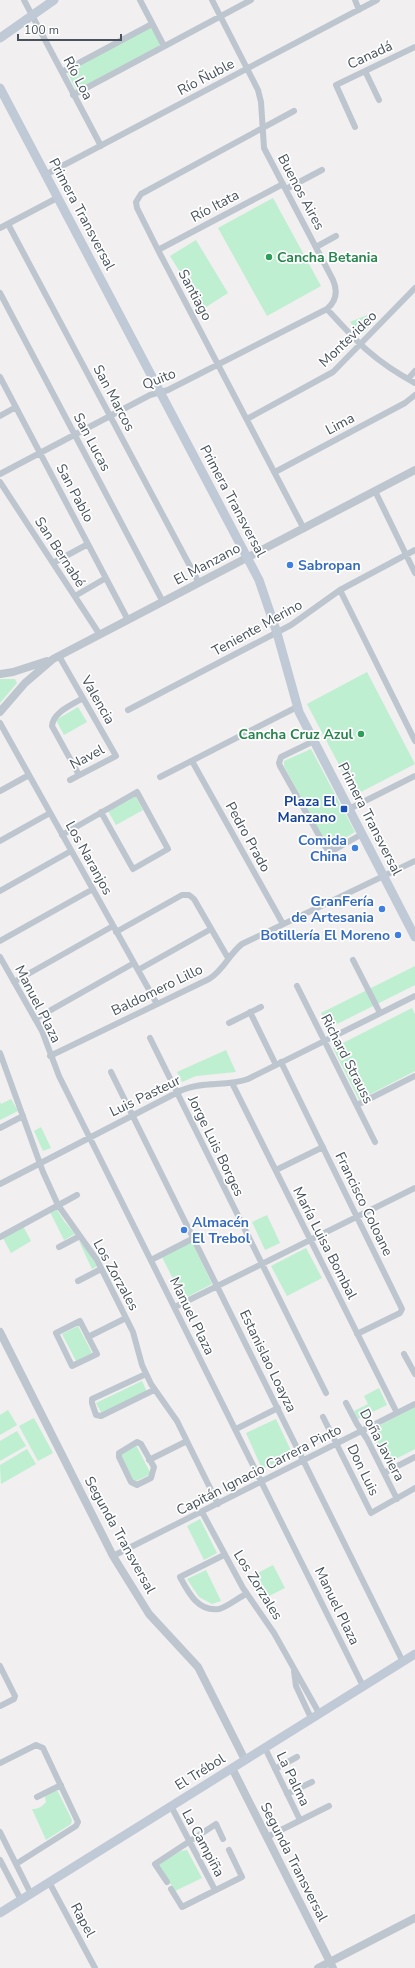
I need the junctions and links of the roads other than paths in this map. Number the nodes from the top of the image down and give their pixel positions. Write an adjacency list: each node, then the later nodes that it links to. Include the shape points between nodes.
1 (24, 0): 9 (street, Río Loa)
2 (54, 0): 9 (main road)
3 (140, 0): 11 (street)
4 (212, 0): 10 (street, Buenos Aires)
5 (251, 0): 10 (street)
6 (355, 0): 8 (street)
7 (377, 0): 8 (street, Río Ñuble)
8 (359, 10): 15 (street, Río Ñuble)
9 (32, 15): 12 (main road); 17 (street, Río Loa)
10 (220, 16): 13 (street); 15 (street, Buenos Aires)
11 (152, 24): 13 (street); 17 (street)
12 (0, 38)
13 (164, 46): 19 (street)
14 (415, 47): 16 (street, Canadá)
15 (248, 68): 23 (street, Buenos Aires, via 261,98); 24 (street, Río Ñuble)
16 (365, 71): 20 (street); 22 (street, Canadá, via 336,84)
17 (62, 72): 19 (street, Río Loa)
18 (0, 88): 26 (main road, Primera Transversal)
19 (74, 94): 24 (street, Río Loa)
20 (379, 100)
21 (294, 111): 23 (street)
22 (355, 127)
23 (262, 130): 27 (street, Buenos Aires, via 264,148); 33 (street, Santiago, via 139,195 137,208)
24 (100, 146): 26 (street, Río Ñuble)
25 (322, 170): 27 (street, Río Itata)
26 (46, 175): 28 (main road, Primera Transversal)
27 (284, 186): 32 (street, Buenos Aires); 33 (street, Río Itata)
28 (57, 198): 29 (street); 43 (main road, Primera Transversal)
29 (8, 224): 30 (street); 47 (street, San Marcos)
30 (0, 228)
31 (336, 236): 32 (street)
32 (316, 247): 36 (street, Buenos Aires, via 335,286 334,300)
33 (158, 250): 38 (street, Santiago)
34 (415, 288): 37 (street, Montevideo)
35 (0, 293): 49 (street, San Lucas)
36 (327, 309): 37 (street); 38 (street, Quito)
37 (360, 345): 41 (street, via 381,363); 48 (street, Montevideo, via 329,375)
38 (219, 365): 43 (street, Quito); 48 (street, Santiago)
39 (415, 371): 41 (street)
40 (0, 377): 45 (street, San Pablo)
41 (408, 379): 42 (street)
42 (415, 383)
43 (159, 392): 47 (street, Quito); 60 (main road, Primera Transversal)
44 (415, 395): 52 (street, Lima, via 405,403)
45 (16, 407): 46 (street); 50 (street, San Pablo)
46 (0, 416)
47 (110, 416): 49 (street, Quito); 64 (street, San Marcos)
48 (247, 418): 52 (street, Santiago)
49 (75, 434): 50 (street, Quito); 67 (street, San Lucas)
50 (40, 453): 53 (street, Quito); 57 (street, San Pablo)
51 (415, 470): 55 (street, El Manzano)
52 (275, 472): 56 (street, Santiago)
53 (0, 474)
54 (0, 482): 61 (street, San Bernabé)
55 (375, 491): 56 (street, El Manzano); 59 (street)
56 (304, 529): 60 (street, El Manzano)
57 (88, 544): 61 (street); 63 (street, San Pablo)
58 (415, 550): 59 (street, Teniente Merino)
59 (406, 555): 62 (street); 65 (street, Teniente Merino)
60 (247, 558): 64 (street, El Manzano); 69 (main road, Primera Transversal, via 259,580)
61 (53, 562): 66 (street, San Bernabé)
62 (415, 572)
63 (106, 578): 66 (street); 68 (street, San Pablo)
64 (199, 583): 67 (street, El Manzano)
65 (340, 590): 69 (street, Teniente Merino, via 300,620); 81 (street)
66 (75, 596): 70 (street, San Bernabé)
67 (163, 602): 68 (street, El Manzano)
68 (128, 620): 70 (street, El Manzano)
69 (277, 633): 76 (main road, Primera Transversal); 77 (street, Teniente Merino)
70 (100, 635): 71 (street, El Manzano)
71 (56, 658): 72 (street, El Manzano); 74 (street, El Manzano); 75 (street, Valencia)
72 (17, 671): 73 (street, El Manzano); 74 (street)
73 (0, 674)
74 (24, 684): 78 (street, El Manzano)
75 (83, 698): 82 (street, Valencia); 85 (street, via 52,720 52,726)
76 (297, 707): 80 (main road, Primera Transversal); 83 (street)
77 (128, 710)
78 (0, 712)
79 (0, 723): 84 (street, Los Naranjos)
80 (314, 741): 90 (main road, Primera Transversal); 93 (street, via 281,757 280,766 326,848 334,850)
81 (415, 741)
82 (116, 756): 85 (street, Navel)
83 (192, 761): 87 (street); 101 (street, Pedro Prado)
84 (29, 775): 89 (street); 92 (street, Los Naranjos)
85 (79, 775): 88 (street, Navel)
86 (415, 776): 90 (street)
87 (160, 777)
88 (70, 780)
89 (0, 791)
90 (349, 809): 93 (main road, Primera Transversal)
91 (101, 812): 91 (street, via 133,869 168,849 137,792); 94 (street)
92 (50, 813): 94 (street, Los Naranjos); 95 (street)
93 (362, 834): 98 (main road, Primera Transversal)
94 (62, 835): 96 (street, Los Naranjos)
95 (0, 841)
96 (71, 851): 99 (street, Los Naranjos); 100 (street)
97 (415, 861): 98 (street, Baldomero Lillo)
98 (384, 876): 101 (street, Baldomero Lillo); 105 (main road, Primera Transversal)
99 (93, 889): 102 (street, Los Naranjos); 106 (street)
100 (0, 891)
101 (283, 924): 108 (street, Baldomero Lillo, via 242,944)
102 (113, 926): 104 (street, Los Naranjos); 112 (street)
103 (212, 929): 104 (street, via 194,899 187,894); 108 (street); 111 (street)
104 (116, 932): 110 (street, Los Naranjos)
105 (415, 937)
106 (0, 941)
107 (0, 957): 112 (street, Manuel Plaza)
108 (228, 958): 115 (street, Baldomero Lillo, via 213,976)
109 (353, 960): 118 (street)
110 (134, 963): 111 (street, Los Naranjos); 119 (street)
111 (138, 970): 115 (street, Los Naranjos)
112 (14, 982): 119 (street, Manuel Plaza)
113 (297, 986): 122 (street, Richard Strauss)
114 (415, 996): 118 (street, Luis Pasteur)
115 (157, 1004): 124 (street, Baldomero Lillo)
116 (261, 1007): 117 (street)
117 (250, 1012): 120 (street); 125 (street, Francisco Coloane)
118 (380, 1013): 122 (street, Luis Pasteur)
119 (35, 1019): 124 (street, Manuel Plaza, via 45,1038)
120 (229, 1023)
121 (150, 1038): 129 (street, Jorge Luis Borges)
122 (325, 1041): 125 (street, Luis Pasteur); 130 (street, Richard Strauss)
123 (0, 1053): 132 (street, Los Zorzales)
124 (50, 1056): 134 (street, Manuel Plaza)
125 (279, 1064): 128 (street, Luis Pasteur); 136 (street, Francisco Coloane)
126 (112, 1072): 131 (street, Estanislao Loayza)
127 (414, 1078): 130 (street)
128 (232, 1083): 129 (street, Luis Pasteur, via 192,1086); 138 (street, María Luisa Bombal)
129 (176, 1093): 131 (street, Luis Pasteur); 150 (street, Jorge Luis Borges)
130 (356, 1105): 135 (street, Richard Strauss)
131 (133, 1115): 134 (street, Luis Pasteur); 146 (street, Estanislao Loayza)
132 (23, 1116): 133 (street); 137 (street, Los Zorzales)
133 (0, 1128)
134 (90, 1136): 137 (street, Luis Pasteur); 149 (street, Manuel Plaza)
135 (375, 1142)
136 (323, 1147): 138 (street); 143 (street, Francisco Coloane)
137 (40, 1162): 139 (street, Luis Pasteur); 142 (street, Los Zorzales)
138 (276, 1170): 147 (street, María Luisa Bombal)
139 (0, 1184)
140 (415, 1189): 143 (street)
141 (77, 1195): 142 (street)
142 (58, 1205): 144 (street, Los Zorzales); 145 (street)
143 (358, 1217): 147 (street); 157 (street, Francisco Coloane, via 402,1309 400,1313)
144 (80, 1236): 148 (street); 151 (street, Los Zorzales)
145 (0, 1238)
146 (194, 1238): 149 (street); 153 (street, Estanislao Loayza)
147 (311, 1240): 150 (street); 157 (street, María Luisa Bombal)
148 (59, 1247)
149 (151, 1260): 154 (street, Manuel Plaza)
150 (262, 1264): 153 (street); 163 (street, Jorge Luis Borges)
151 (101, 1269): 152 (street); 155 (street, Los Zorzales)
152 (78, 1281)
153 (218, 1286): 154 (street); 166 (street, Estanislao Loayza)
154 (175, 1307): 169 (street, Manuel Plaza)
155 (126, 1318): 158 (street); 160 (street, Los Zorzales, via 136,1339)
156 (0, 1332): 183 (street, Segunda Transversal)
157 (357, 1334): 167 (street, María Luisa Bombal)
158 (88, 1337): 158 (street, via 80,1321 56,1333 72,1366 96,1354)
159 (404, 1354): 161 (street)
160 (146, 1374): 162 (street, Los Zorzales); 162 (street, via 94,1397 92,1403 99,1416)
161 (415, 1374)
162 (154, 1390): 171 (street, Los Zorzales, via 174,1416)
163 (326, 1394)
164 (346, 1403): 170 (street, Doña Javiera)
165 (415, 1404): 167 (street, Capitán Ignacio Carrera Pinto)
166 (278, 1408): 169 (street); 175 (street, Estanislao Loayza)
167 (397, 1413): 170 (street, Capitán Ignacio Carrera Pinto)
168 (323, 1417): 172 (street, Don Luis)
169 (236, 1429): 177 (street, Manuel Plaza)
170 (362, 1431): 172 (street, Capitán Ignacio Carrera Pinto); 176 (street, Doña Javiera)
171 (187, 1441): 174 (street); 180 (street, Los Zorzales)
172 (337, 1444): 175 (street, Capitán Ignacio Carrera Pinto); 179 (street, Don Luis, via 371,1513)
173 (415, 1457): 176 (street)
174 (150, 1460): 174 (street, via 154,1468 151,1478 137,1485 118,1457 122,1450 140,1442)
175 (304, 1461): 177 (street, Capitán Ignacio Carrera Pinto); 186 (street, Estanislao Loayza)
176 (384, 1473): 179 (street, Doña Javiera)
177 (262, 1482): 180 (street, Capitán Ignacio Carrera Pinto); 189 (street, Manuel Plaza)
178 (415, 1488): 179 (street)
179 (397, 1498)
180 (218, 1504): 181 (street, Capitán Ignacio Carrera Pinto)
181 (202, 1512): 182 (street, Los Zorzales); 183 (street, Capitán Ignacio Carrera Pinto)
182 (224, 1555): 184 (street, Los Zorzales); 184 (street, via 180,1577 189,1594 198,1603 210,1609 219,1609)
183 (113, 1556): 195 (street, Segunda Transversal, via 145,1608 198,1667)
184 (246, 1594): 188 (street, Los Zorzales, via 274,1633)
185 (415, 1654): 186 (main road, El Trébol)
186 (403, 1662): 189 (main road, El Trébol)
187 (1, 1669): 190 (street, via 15,1696)
188 (294, 1670): 191 (street, Los Zorzales); 192 (street, Los Zorzales, via 296,1686)
189 (363, 1686): 191 (main road, El Trébol)
190 (0, 1706)
191 (320, 1713): 192 (main road, El Trébol)
192 (311, 1718): 193 (main road, El Trébol)
193 (265, 1748): 195 (main road, El Trébol); 198 (street, La Palma)
194 (297, 1758): 198 (street)
195 (245, 1760): 197 (main road, El Trébol)
196 (0, 1763): 200 (street, via 36,1745 42,1748)
197 (232, 1768): 203 (main road, El Trébol); 207 (street, Segunda Transversal)
198 (275, 1769): 201 (street, La Palma)
199 (312, 1782): 201 (street)
200 (60, 1785): 202 (street); 212 (street, via 78,1822 76,1826)
201 (287, 1794): 205 (street, La Palma)
202 (37, 1797)
203 (171, 1806): 209 (street, La Campiña); 214 (main road, El Trébol)
204 (329, 1806): 205 (street)
205 (300, 1820): 207 (street)
206 (0, 1832): 212 (street)
207 (267, 1837): 222 (street, Segunda Transversal)
208 (223, 1839): 209 (street, via 216,1824)
209 (189, 1841): 215 (street, via 155,1864); 217 (street, La Campiña)
210 (229, 1850): 217 (street, via 242,1876)
211 (0, 1860): 213 (street)
212 (17, 1866): 213 (street); 218 (street)
213 (7, 1874): 219 (street)
214 (49, 1882): 218 (main road, El Trébol); 223 (street, Rapel)
215 (167, 1882)
216 (171, 1889): 217 (street, via 182,1907)
217 (215, 1890)
218 (31, 1894): 219 (main road, El Trébol)
219 (21, 1900): 220 (main road, El Trébol)
220 (0, 1913)
221 (415, 1918): 222 (street)
222 (332, 1965): 224 (street)
223 (95, 1968)
224 (318, 1968)

